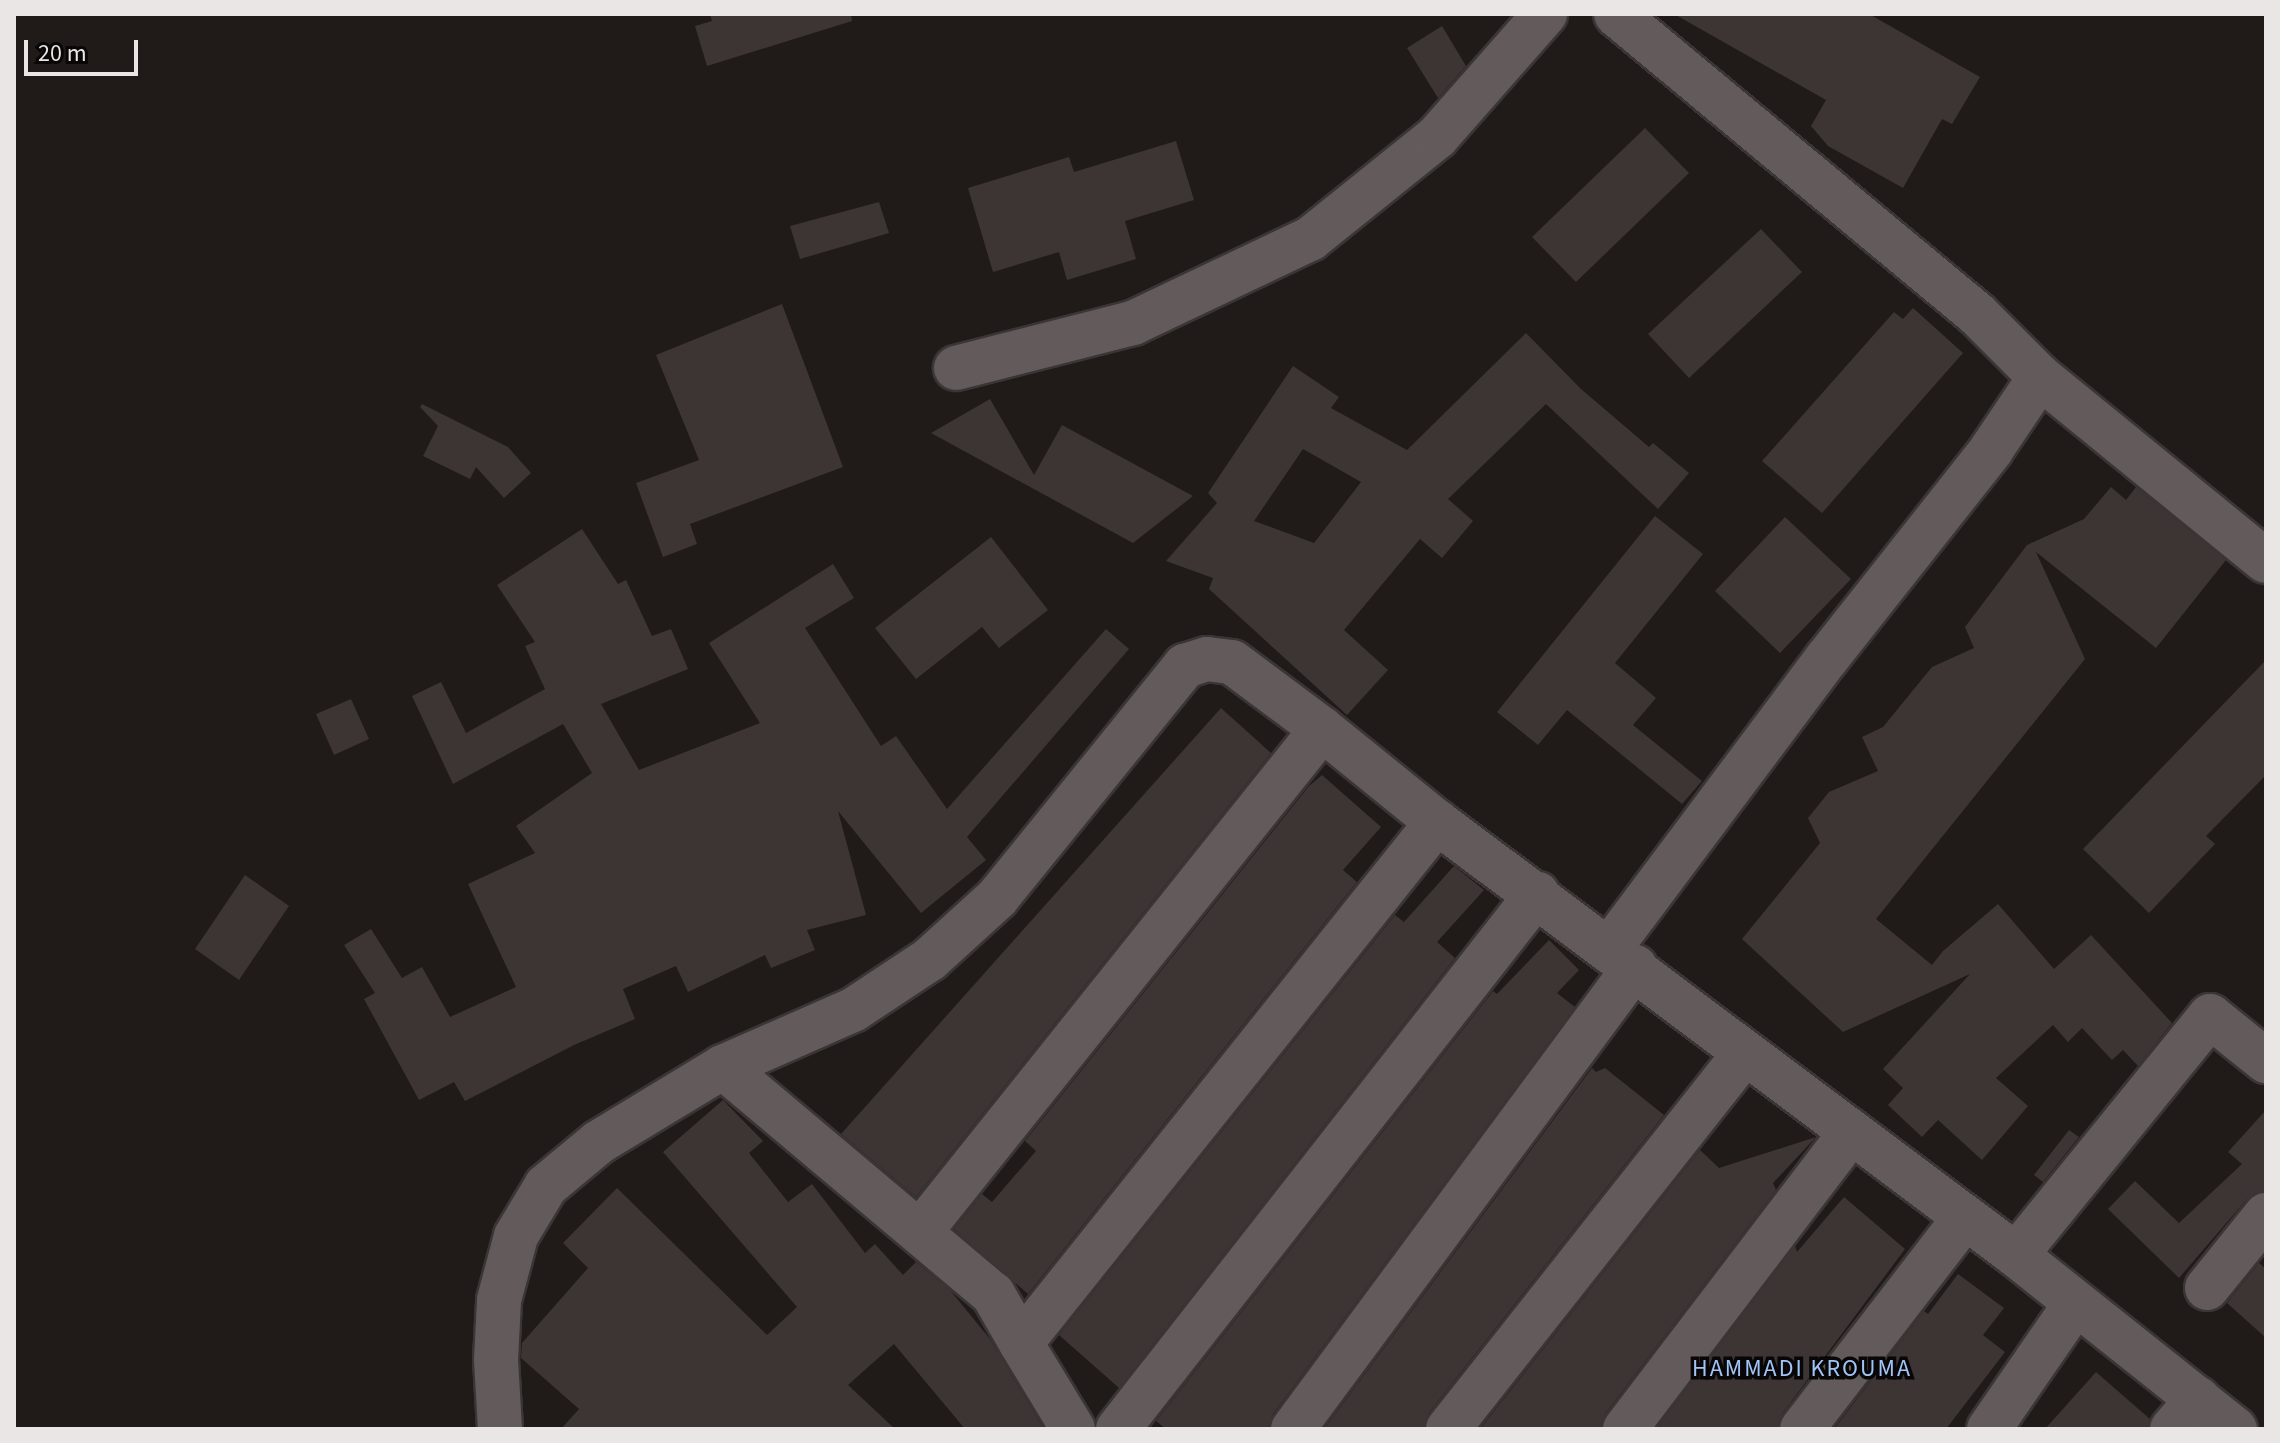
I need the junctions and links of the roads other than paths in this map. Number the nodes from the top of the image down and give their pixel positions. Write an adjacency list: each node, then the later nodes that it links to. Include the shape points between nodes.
1 (1545, 14): 3 (street, via 1437,137 1310,239 1133,323)
2 (1616, 14): 4 (street, via 1977,314)
3 (956, 368)
4 (2040, 377): 5 (street); 9 (street, via 1991,450 1827,658)
5 (2266, 561)
6 (1322, 729): 7 (street); 12 (street, via 1232,662 1207,659 1185,666 997,898 930,959 853,1010); 16 (street)
7 (1437, 822): 8 (street); 20 (street)
8 (1537, 894): 9 (street); 24 (street)
9 (1622, 957): 10 (street); 25 (street)
10 (1745, 1053): 13 (street); 26 (street)
11 (2266, 1061): 17 (street, via 2210,1016)
12 (723, 1067): 16 (street); 22 (street, via 599,1142 546,1186 516,1236 499,1300)
13 (1851, 1132): 15 (street); 27 (street)
14 (2266, 1215): 18 (street)
15 (1965, 1217): 17 (street); 28 (street)
16 (920, 1232): 20 (street, via 993,1294)
17 (2016, 1255): 19 (street)
18 (2207, 1288)
19 (2076, 1303): 21 (street); 29 (street)
20 (1021, 1343): 23 (street)
21 (2185, 1414): 30 (street)
22 (506, 1423)
23 (1073, 1429)
24 (1118, 1429)
25 (1293, 1429)
26 (1448, 1429)
27 (1625, 1429)
28 (1802, 1429)
29 (1989, 1429)
30 (2235, 1429)

